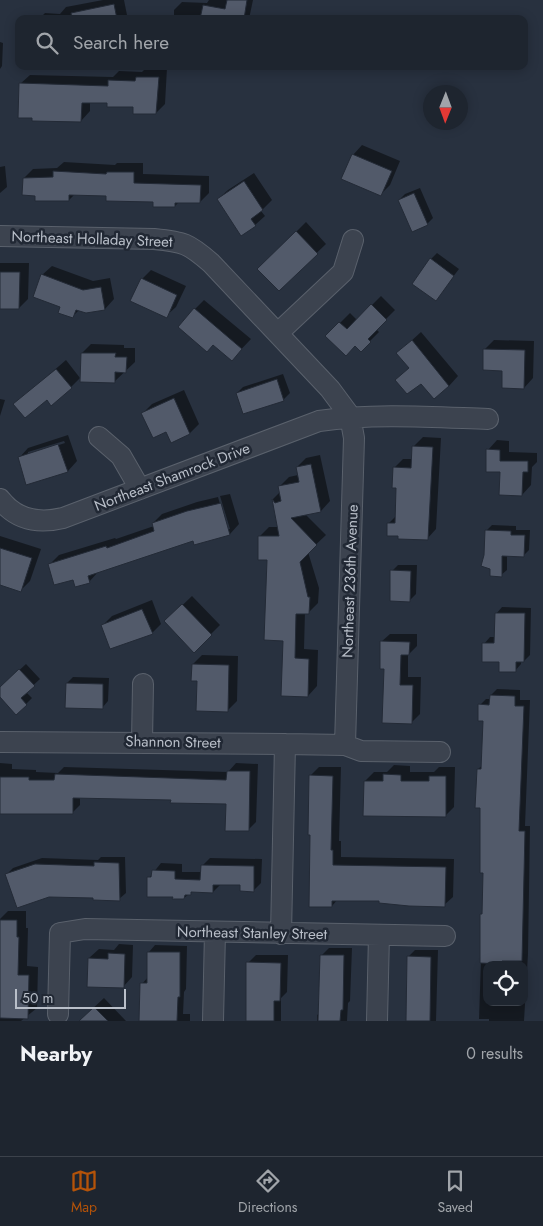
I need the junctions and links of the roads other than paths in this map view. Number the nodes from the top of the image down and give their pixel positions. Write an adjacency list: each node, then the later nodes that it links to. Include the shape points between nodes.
1 (0, 236): 3 (street, Northeast Holladay Street, via 178,241 194,248)
2 (353, 240): 3 (street, via 343,272)
3 (278, 333): 4 (street, Northeast Holladay Street, via 330,389)
4 (350, 416): 5 (street, Northeast Shamrock Drive); 7 (street, Northeast Shamrock Drive, via 319,421); 13 (street, Northeast 236th Avenue, via 354,438)
5 (488, 419)
6 (99, 437): 7 (street, via 121,456)
7 (140, 489): 8 (street, Northeast Shamrock Drive, via 49,522 19,516 6,508)
8 (0, 499)
9 (143, 684): 11 (street)
10 (0, 742): 11 (street, Shannon Street)
11 (142, 742): 12 (street, Shannon Street)
12 (285, 744): 13 (street, Shannon Street); 16 (street)
13 (345, 745): 14 (street, Shannon Street, via 360,750)
14 (440, 752)
15 (215, 932): 16 (street, Northeast Stanley Street); 19 (street, Northeast Stanley Street, via 85,929 60,934); 20 (street)
16 (282, 934): 17 (street, Northeast Stanley Street)
17 (379, 935): 18 (street, Northeast Stanley Street); 21 (street)
18 (445, 936)
19 (58, 1014)
20 (213, 1021)
21 (377, 1021)

